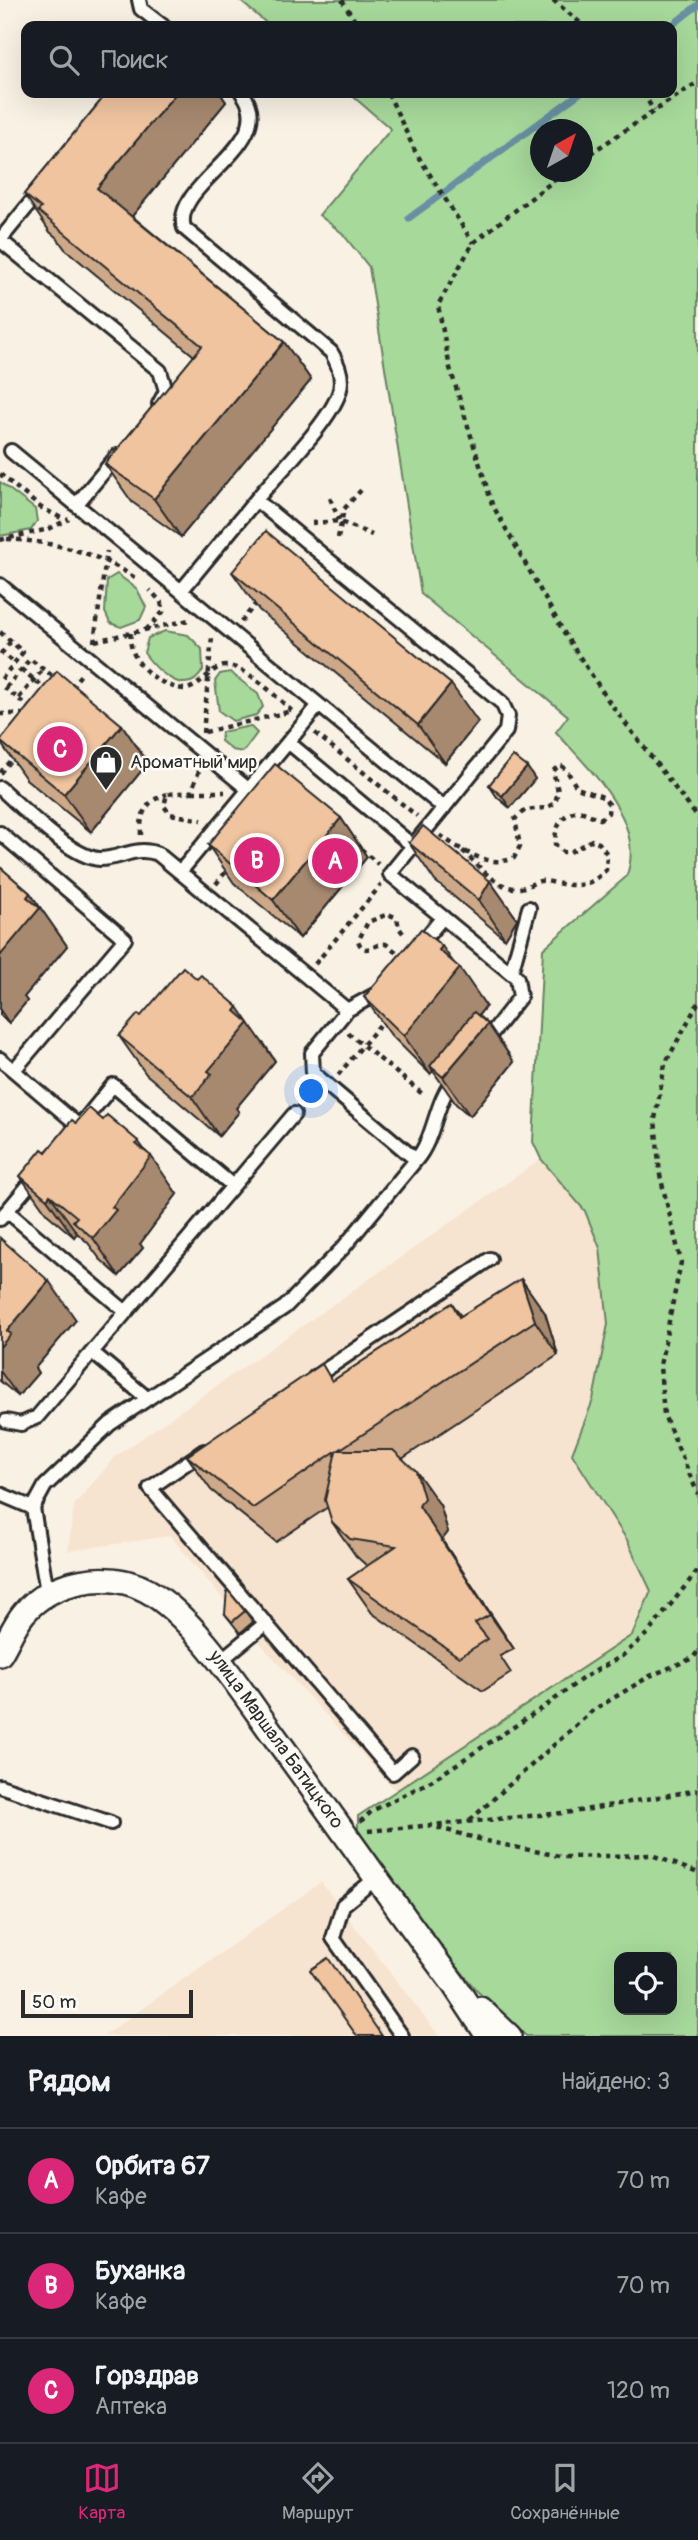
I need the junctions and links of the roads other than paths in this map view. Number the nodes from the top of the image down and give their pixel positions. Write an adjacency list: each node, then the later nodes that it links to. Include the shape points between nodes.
1 (140, 4): 2 (lane)
2 (158, 21)
3 (244, 98): 9 (lane, via 251,112 246,134 183,210 182,224 331,352 341,382 333,407)
4 (52, 177): 5 (lane)
5 (0, 240): 6 (lane, via 160,371 166,385 164,398)
6 (147, 419)
7 (129, 440): 10 (lane)
8 (11, 451): 10 (lane)
9 (256, 500): 12 (lane); 17 (lane, via 506,709 506,731)
10 (80, 508): 12 (lane)
11 (0, 584): 16 (lane)
12 (181, 591): 13 (lane)
13 (319, 705): 14 (lane); 17 (lane)
14 (288, 742): 16 (lane); 19 (lane)
15 (0, 788): 20 (lane, via 80,855 106,859 141,849 158,854)
16 (247, 791): 20 (lane)
17 (444, 808): 19 (lane)
18 (0, 833): 28 (lane, via 125,939)
19 (413, 846): 22 (lane, via 390,874)
20 (180, 872): 26 (lane)
21 (529, 908): 24 (lane, via 517,933)
22 (443, 917): 23 (lane); 24 (lane)
23 (407, 961)
24 (511, 973): 30 (lane, via 520,984 520,997 445,1091)
25 (391, 981): 26 (lane)
26 (347, 1010): 30 (lane, via 312,1053 313,1073)
27 (0, 1059): 28 (lane)
28 (13, 1070): 32 (lane, via 75,1130 113,1085)
29 (294, 1114): 32 (lane)
30 (416, 1160): 38 (lane, via 343,1248 285,1307)
31 (47, 1164): 33 (lane)
32 (233, 1186): 35 (lane)
33 (3, 1215): 35 (lane)
34 (490, 1259): 37 (lane)
35 (126, 1312): 36 (lane)
36 (92, 1352): 38 (lane); 39 (lane, via 37,1417 21,1424)
37 (309, 1381)
38 (148, 1399): 42 (lane, via 110,1424 45,1486)
39 (2, 1422)
40 (218, 1442): 44 (lane, via 150,1488)
41 (0, 1494): 42 (lane)
42 (33, 1508): 43 (lane)
43 (47, 1592): 45 (street, via 24,1614); 46 (street, улица Маршала Батицкого, via 80,1581 114,1581 145,1590 174,1612)
44 (266, 1623): 46 (lane); 47 (lane, via 393,1773)
45 (0, 1654)
46 (220, 1661): 50 (street, улица Маршала Батицкого)
47 (412, 1756)
48 (0, 1786): 49 (lane)
49 (111, 1823)
50 (375, 1879): 51 (street, улица Маршала Батицкого); 52 (lane, via 343,1905 332,1938)
51 (453, 1983): 53 (street, улица Маршала Батицкого); 54 (street, улица Маршала Батицкого)
52 (402, 2036)
53 (488, 2036)
54 (509, 2036)

